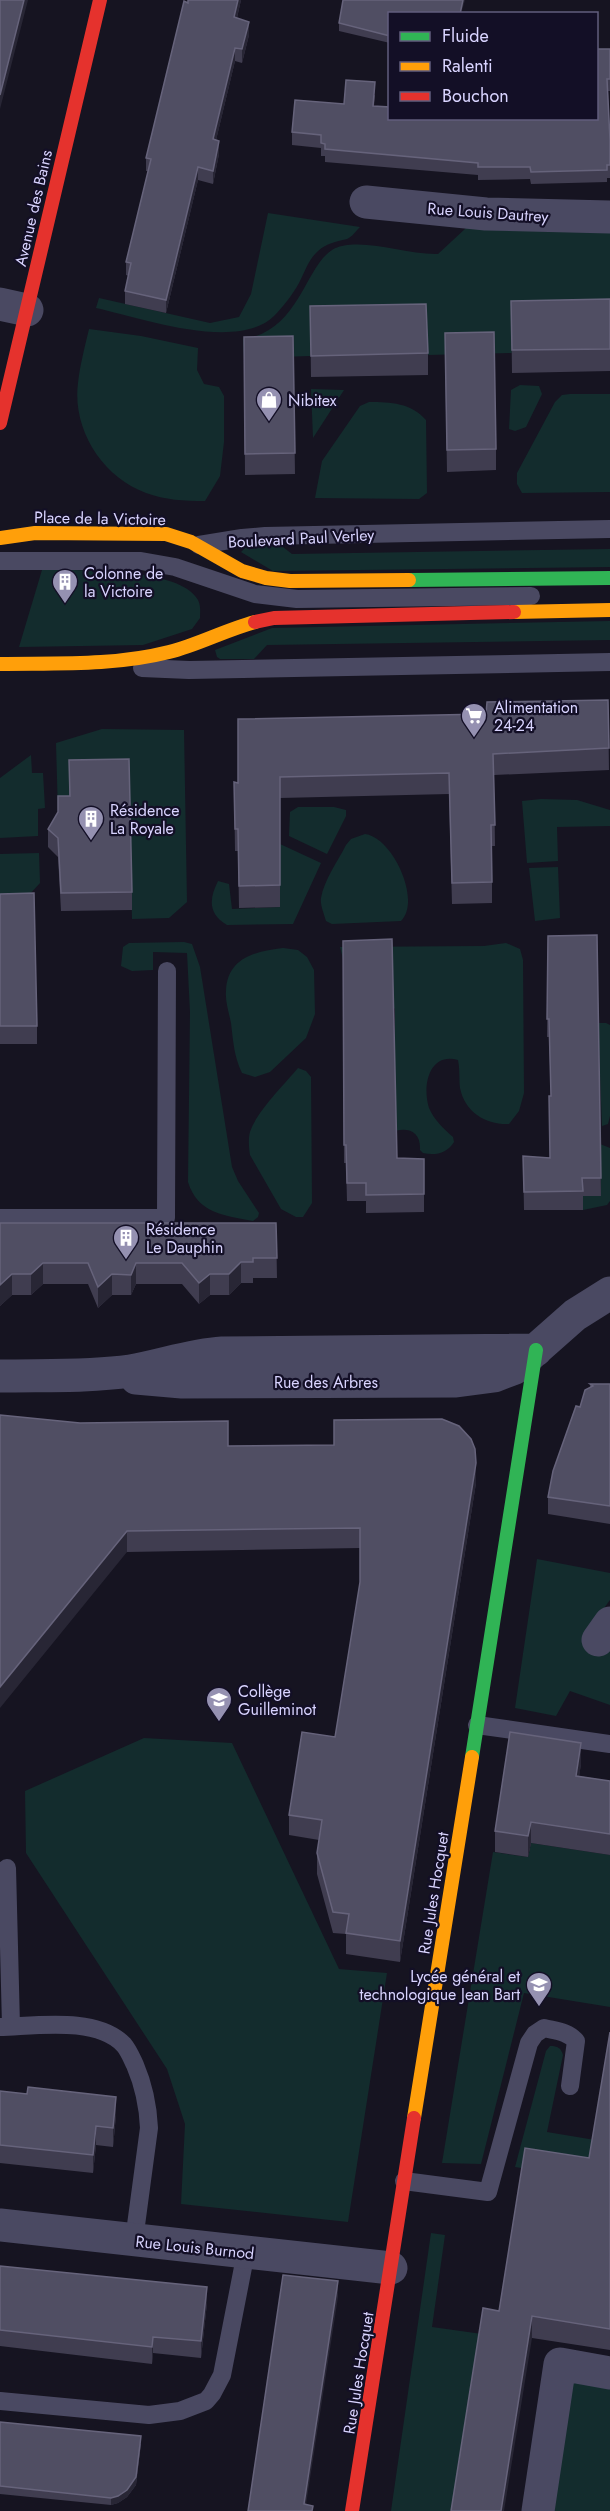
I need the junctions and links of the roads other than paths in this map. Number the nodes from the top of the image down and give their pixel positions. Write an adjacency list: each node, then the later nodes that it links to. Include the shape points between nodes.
1 (100, 0): 4 (street, Avenue des Bains)
2 (366, 202): 3 (street, Rue Louis Dautrey, via 486,214)
3 (610, 217)
4 (13, 307): 5 (street, Avenue des Bains)
5 (0, 423)
6 (610, 530): 8 (lane, Boulevard Paul Verley, via 265,536)
7 (0, 538): 8 (street, Place de la Victoire, via 35,533 158,534)
8 (198, 546): 10 (street, Boulevard Paul Verley, via 242,571 290,581)
9 (0, 561): 11 (lane, via 141,561 181,568 255,594 297,599 556,595)
10 (610, 578)
11 (610, 587)
12 (610, 610): 13 (street, via 274,618 162,654 113,662)
13 (63, 662): 14 (lane, via 189,670); 15 (street)
14 (610, 662)
15 (0, 664)
16 (167, 971): 17 (lane, via 166,1218)
17 (0, 1218)
18 (610, 1293): 19 (street, via 576,1315)
19 (536, 1350): 20 (street, Rue des Arbres, via 222,1353 108,1374); 21 (street, Rue Jules Hocquet)
20 (0, 1376)
21 (477, 1725): 22 (lane); 26 (street, Rue Jules Hocquet)
22 (610, 1744)
23 (7, 1868): 24 (lane)
24 (6, 2027): 28 (lane, via 93,2028 124,2046 146,2093 148,2128)
25 (570, 2086): 26 (lane, via 576,2041 563,2032 544,2028 529,2043 488,2192)
26 (405, 2181): 30 (street, Rue Jules Hocquet)
27 (0, 2225): 28 (street, Rue Louis Burnod)
28 (134, 2240): 29 (street, Rue Louis Burnod)
29 (246, 2252): 30 (street, Rue Louis Burnod); 32 (lane, via 222,2375 206,2401 180,2411 149,2415)
30 (391, 2268): 33 (street, Rue Jules Hocquet)
31 (610, 2373): 34 (street, via 560,2364)
32 (0, 2401)
33 (352, 2511)
34 (538, 2511)

